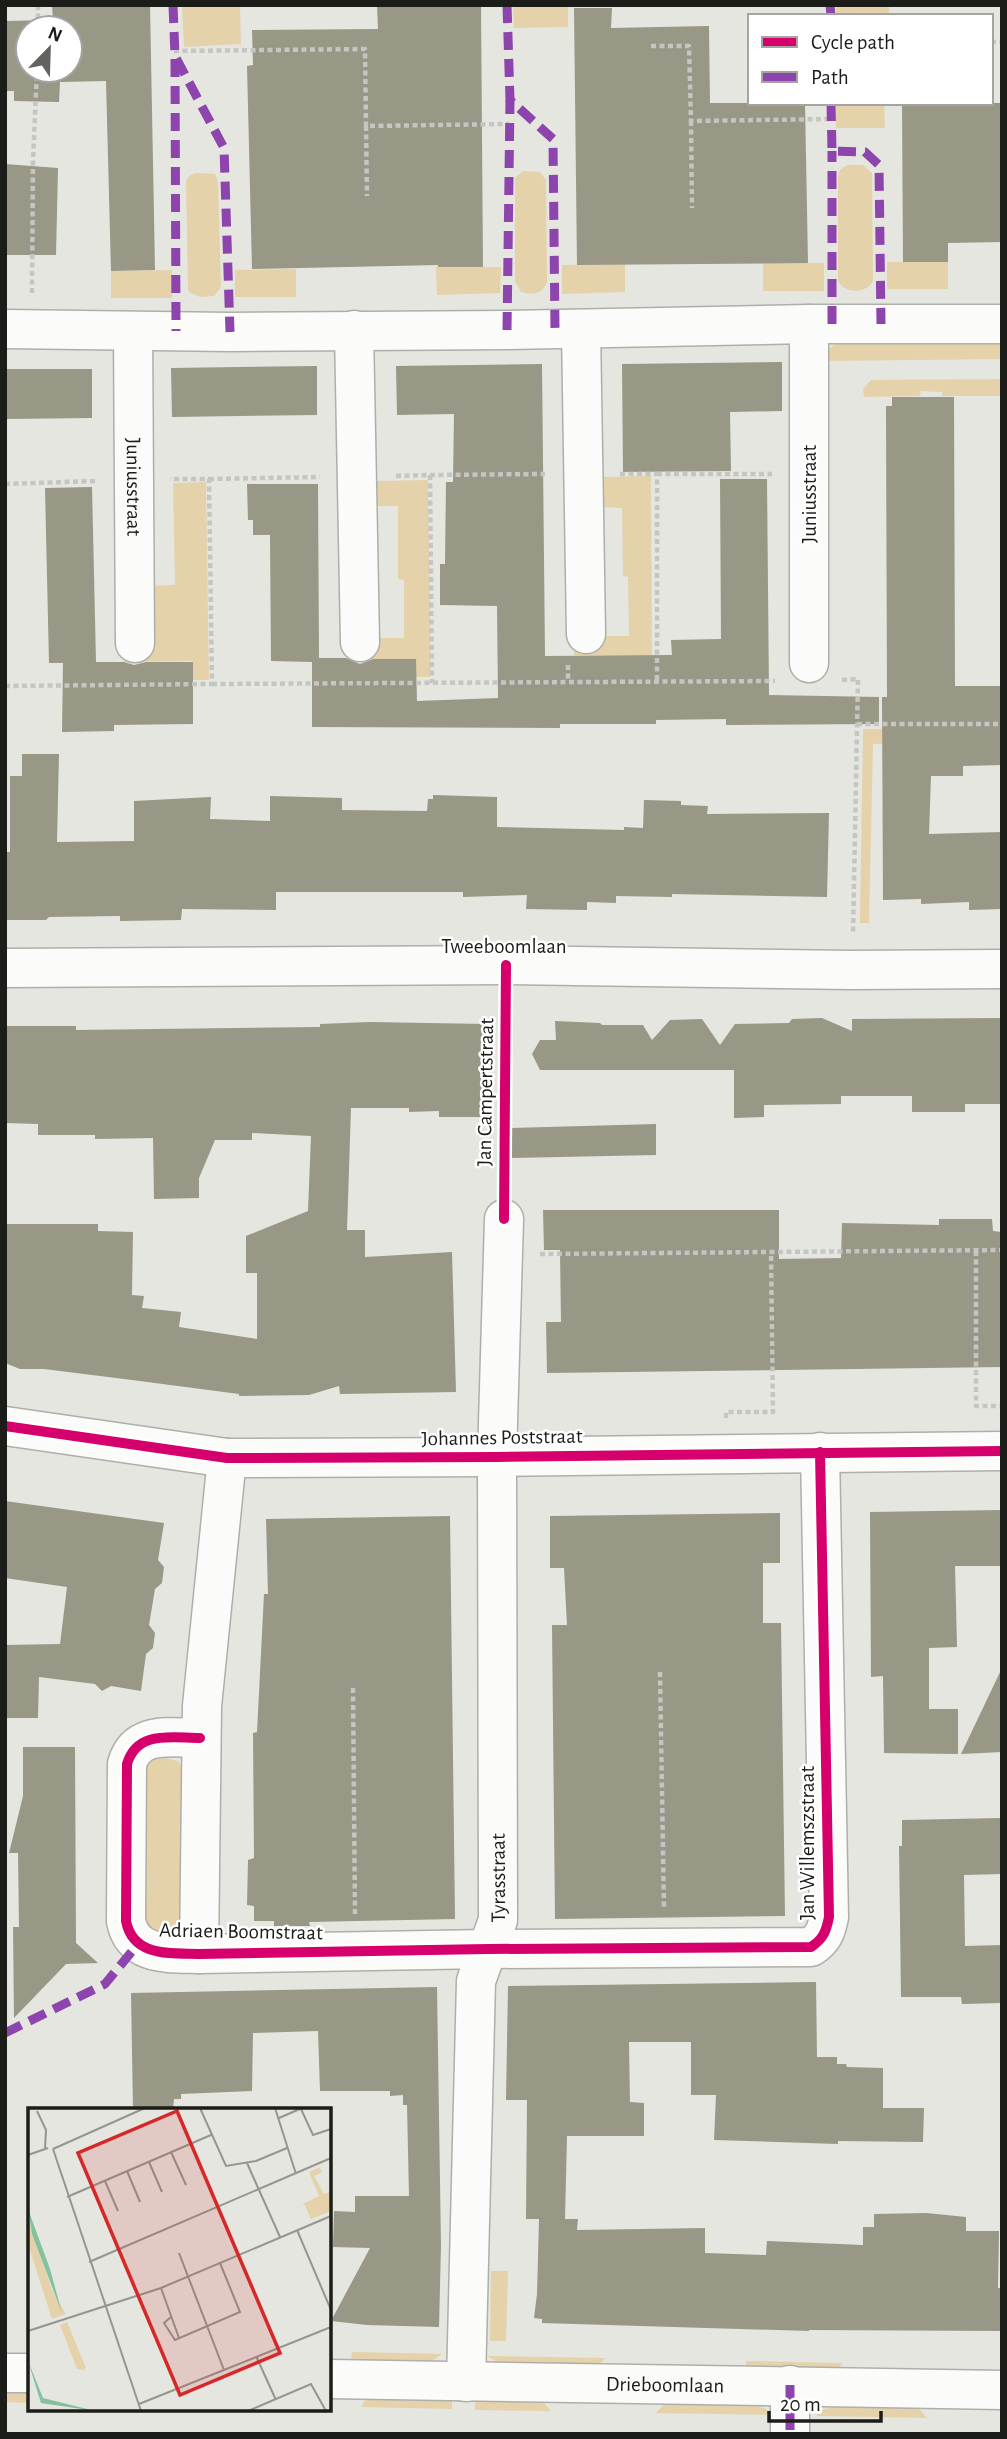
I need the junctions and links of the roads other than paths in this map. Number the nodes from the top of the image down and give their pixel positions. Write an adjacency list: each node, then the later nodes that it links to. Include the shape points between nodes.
1 (809, 324): 2 (street); 4 (street); 10 (street, Juniusstraat)
2 (1002, 324)
3 (18, 329): 6 (street)
4 (581, 329): 5 (street); 7 (street)
5 (354, 330): 6 (street); 8 (street)
6 (133, 331): 9 (street, Juniusstraat)
7 (586, 634)
8 (359, 642)
9 (135, 643)
10 (809, 672)
11 (5, 968): 12 (street, Tweeboomlaan, via 506,965)
12 (1002, 969)
13 (504, 1237): 17 (street)
14 (5, 1426): 18 (street, Johannes Poststraat)
15 (1002, 1451): 16 (street, Johannes Poststraat)
16 (820, 1452): 17 (street, Johannes Poststraat); 20 (street, Jan Willemszstraat, via 829,1917 821,1940 811,1947)
17 (497, 1457): 18 (street, Johannes Poststraat); 20 (street, Tyrasstraat, via 498,1920)
18 (227, 1458): 19 (street, Adriaen Boomstraat)
19 (200, 1738): 21 (street, Adriaen Boomstraat); 21 (street, Adriaen Boomstraat, via 142,1742 131,1750 127,1764 128,1929 138,1944 155,1952)
20 (488, 1949): 21 (street, Adriaen Boomstraat); 25 (street, Tyrasstraat, via 476,1981)
21 (199, 1954)
22 (5, 2373): 23 (street)
23 (28, 2374)
24 (331, 2379): 25 (street, Drieboomlaan)
25 (466, 2382): 26 (street, Drieboomlaan)
26 (790, 2385): 27 (street, Drieboomlaan); 28 (street)
27 (1002, 2390)
28 (790, 2434)

